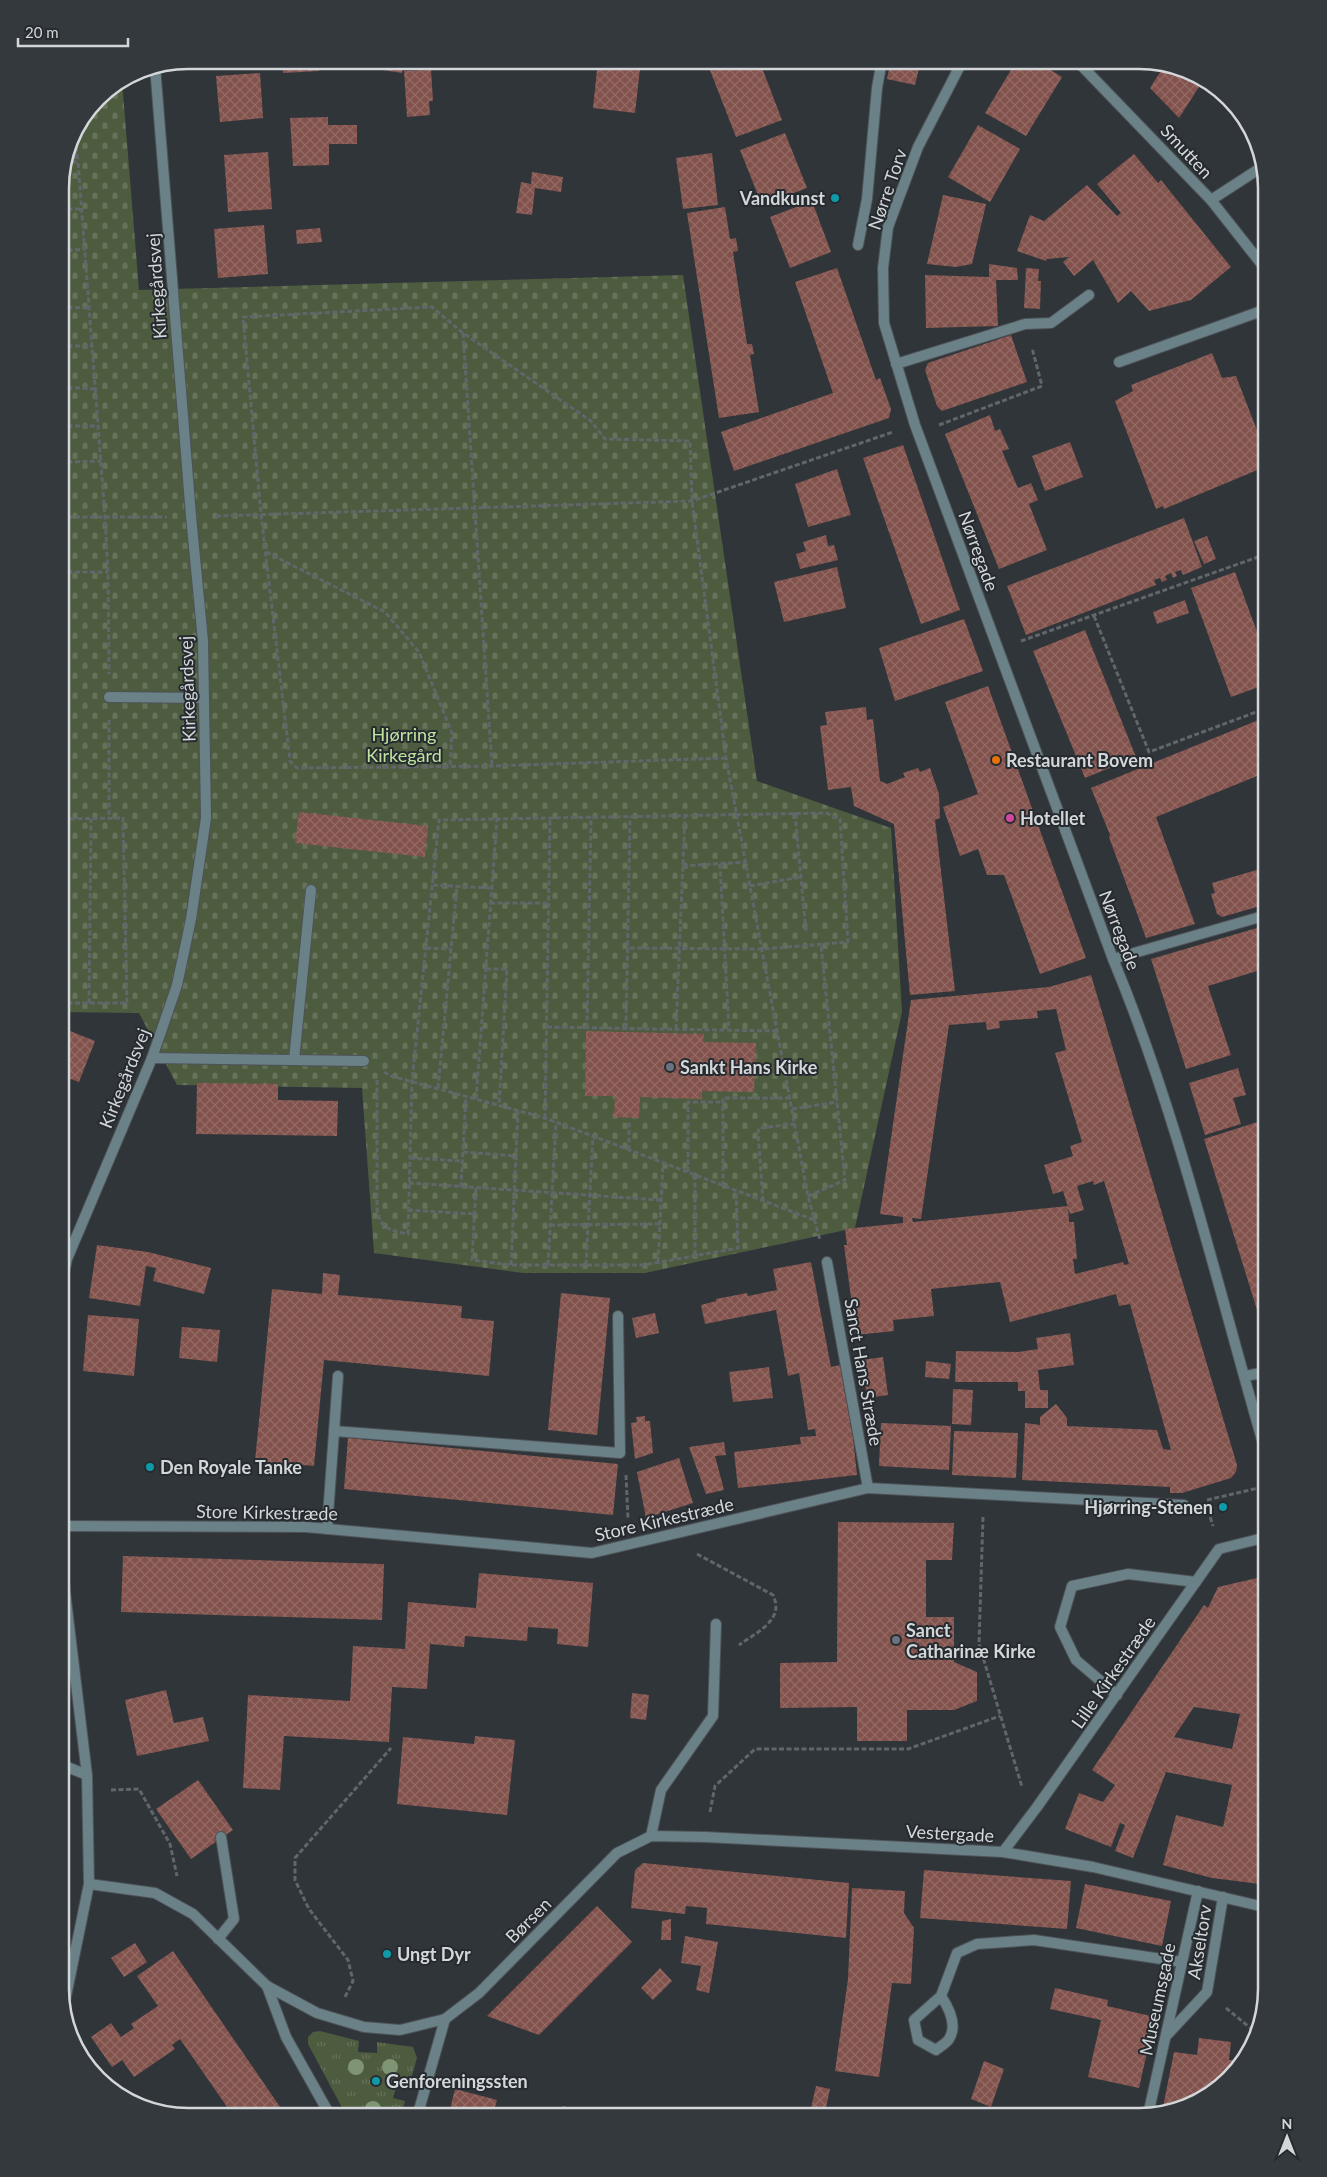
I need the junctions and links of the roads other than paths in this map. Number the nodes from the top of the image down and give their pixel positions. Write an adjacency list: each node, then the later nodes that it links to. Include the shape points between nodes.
1 (880, 69): 7 (street, Nørre Torv, via 867,199)
2 (958, 69): 12 (street, Nørre Torv, via 918,147 888,228 883,268 884,323)
3 (1085, 69): 6 (street, Smutten)
4 (157, 73): 15 (street, Kirkegårdsvej)
5 (1257, 170): 6 (street)
6 (1211, 200): 8 (street, Smutten)
7 (858, 245)
8 (1258, 260)
9 (1089, 295): 12 (street, via 1051,323 1025,324)
10 (1258, 312): 11 (street)
11 (1119, 362)
12 (896, 364): 13 (street, Nørre Torv)
13 (916, 429): 18 (street, Nørregade)
14 (109, 697): 15 (street)
15 (204, 698): 19 (street, Kirkegårdsvej, via 206,818 197,883 177,985)
16 (311, 890): 20 (street)
17 (1258, 918): 18 (street)
18 (1113, 959): 27 (street, Nørregade, via 1139,1021 1159,1083)
19 (152, 1058): 20 (street); 22 (street, Kirkegårdsvej)
20 (294, 1060): 21 (street)
21 (364, 1062)
22 (69, 1254)
23 (827, 1262): 30 (street, Sanct Hans Stræde)
24 (618, 1316): 29 (street, via 620,1453)
25 (1258, 1374): 27 (street)
26 (338, 1376): 29 (street)
27 (1245, 1376): 28 (street, Nørregade)
28 (1258, 1424)
29 (334, 1431): 33 (street)
30 (868, 1488): 31 (street, Store Kirkestræde); 33 (street, Store Kirkestræde, via 592,1553)
31 (1184, 1505)
32 (69, 1526): 33 (street, Store Kirkestræde)
33 (327, 1529)
34 (1258, 1539): 35 (street, Lille Kirkestræde, via 1219,1549)
35 (1196, 1582): 38 (street, Lille Kirkestræde); 38 (street, via 1128,1574 1072,1586 1060,1627 1076,1660)
36 (716, 1624): 41 (street, via 713,1716 660,1790)
37 (69, 1625): 40 (street)
38 (1116, 1695): 44 (street, Lille Kirkestræde)
39 (69, 1768): 40 (street)
40 (87, 1775): 45 (street)
41 (651, 1836): 43 (street, Vestergade); 44 (street, Vestergade)
42 (221, 1837): 49 (street, via 234,1919)
43 (634, 1843): 54 (street, Børsen, via 617,1853 479,1993)
44 (1003, 1852): 46 (street, Vestergade)
45 (89, 1884): 49 (street, Børsen, via 155,1893 193,1914); 51 (street)
46 (1198, 1890): 47 (street, Vestergade); 50 (street, Museumsgade)
47 (1223, 1897): 48 (street, Vestergade); 55 (street, Akseltorv, via 1207,1992)
48 (1258, 1906)
49 (218, 1939): 52 (street, Børsen)
50 (1182, 1962): 53 (street, via 1034,1940 977,1944 956,1953); 55 (street, Museumsgade)
51 (69, 1982)
52 (266, 1986): 54 (street, Børsen, via 317,2013 364,2027 400,2030); 57 (street, Børsen, via 286,2038)
53 (941, 1996): 53 (street, via 914,2020 918,2040 936,2050 949,2039 952,2027 952,2013)
54 (445, 2018): 58 (street)
55 (1166, 2036): 56 (street, Museumsgade)
56 (1150, 2107)
57 (326, 2108)
58 (420, 2108)

